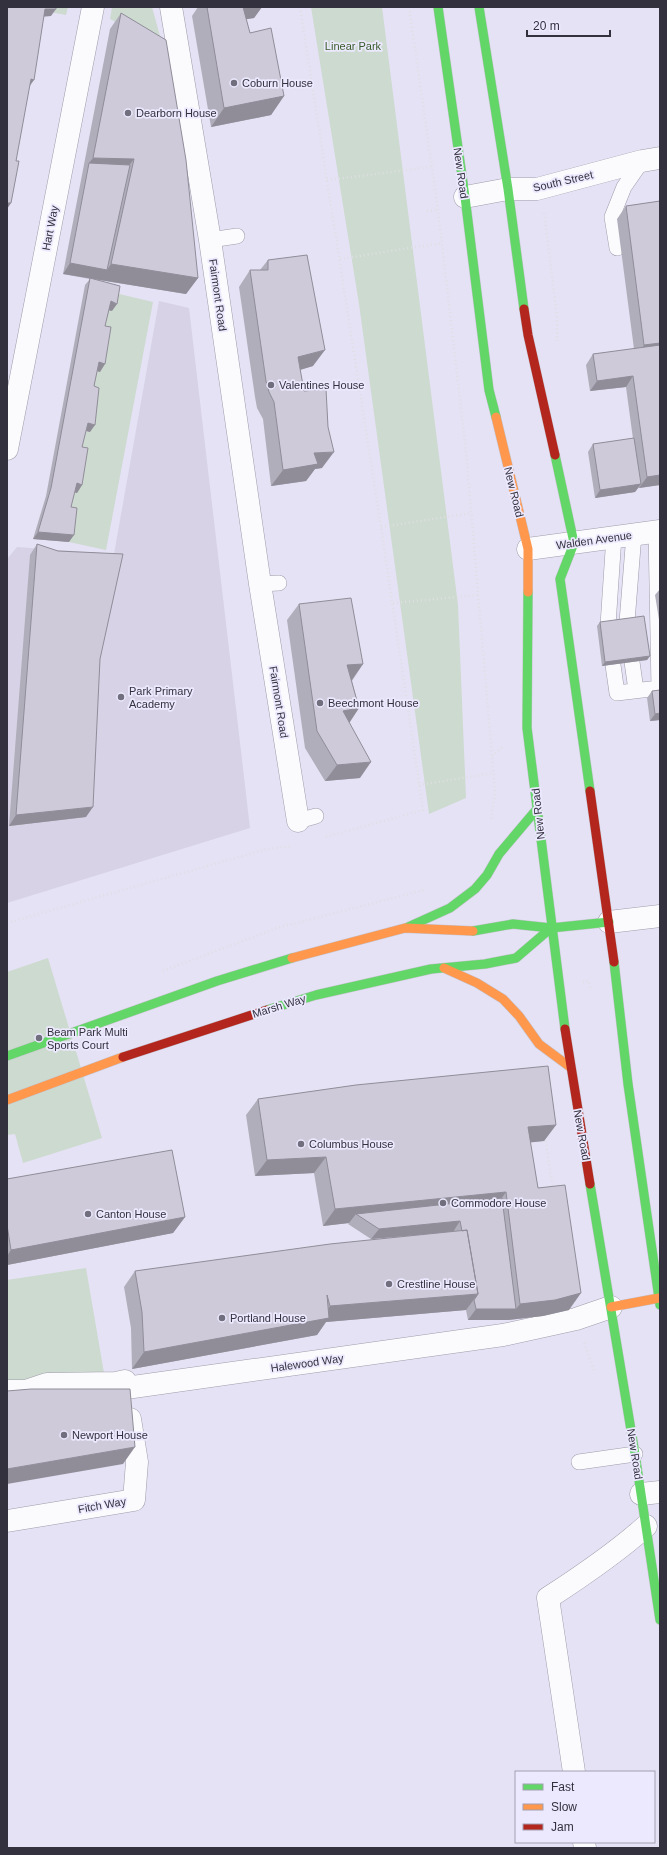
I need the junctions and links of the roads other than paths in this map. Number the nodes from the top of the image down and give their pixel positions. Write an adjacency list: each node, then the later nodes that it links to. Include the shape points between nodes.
1 (93, 7): 11 (street, Hart Way)
2 (171, 7): 9 (street, Fairmont Road)
3 (438, 7): 7 (main road, New Road)
4 (479, 7): 6 (main road)
5 (651, 159): 6 (street, South Street, via 538,189); 10 (lane, via 624,187 612,217)
6 (508, 189): 7 (street, South Street); 14 (main road, via 528,335)
7 (465, 197): 15 (main road, New Road, via 489,390)
8 (237, 236): 9 (lane)
9 (210, 240): 22 (street, Fairmont Road, via 270,584)
10 (617, 248)
11 (7, 449)
12 (658, 531): 13 (street, Walden Avenue); 20 (lane, via 659,688)
13 (624, 535): 14 (street, Walden Avenue); 16 (lane); 17 (lane)
14 (574, 543): 15 (street, Walden Avenue); 24 (main road, via 560,579)
15 (528, 549): 21 (main road, New Road, via 527,728)
16 (627, 622)
17 (608, 625)
18 (632, 662): 20 (lane)
19 (614, 665): 20 (lane, via 618,693)
20 (636, 690)
21 (537, 809): 25 (main road, via 499,854 487,875 474,889 450,908); 26 (main road, New Road)
22 (307, 818)
23 (660, 916): 24 (street)
24 (609, 922): 26 (main road); 31 (main road, via 628,1084)
25 (405, 928): 26 (main road, via 472,931 513,924); 28 (main road, via 317,950 217,981)
26 (551, 928): 27 (main road, Marsh Way, via 516,958); 29 (main road, New Road)
27 (443, 968): 29 (main road, via 477,983 503,999 539,1044); 30 (main road, Marsh Way, via 316,995 208,1028)
28 (7, 1056)
29 (570, 1067): 33 (main road, New Road)
30 (7, 1100)
31 (658, 1276): 32 (main road)
32 (660, 1302): 33 (main road)
33 (611, 1306): 34 (street, Halewood Way, via 576,1319 503,1335); 36 (main road, New Road)
34 (126, 1388): 35 (street, Halewood Way, via 125,1381 47,1384 26,1391); 39 (street, Fitch Way, via 137,1462 134,1500)
35 (7, 1391)
36 (635, 1454): 37 (lane); 38 (main road, New Road)
37 (579, 1462)
38 (651, 1493): 40 (main road, New Road)
39 (7, 1521)
40 (646, 1526): 41 (main road, New Road); 42 (street, via 583,1575 548,1598)
41 (660, 1620)
42 (574, 1771)

